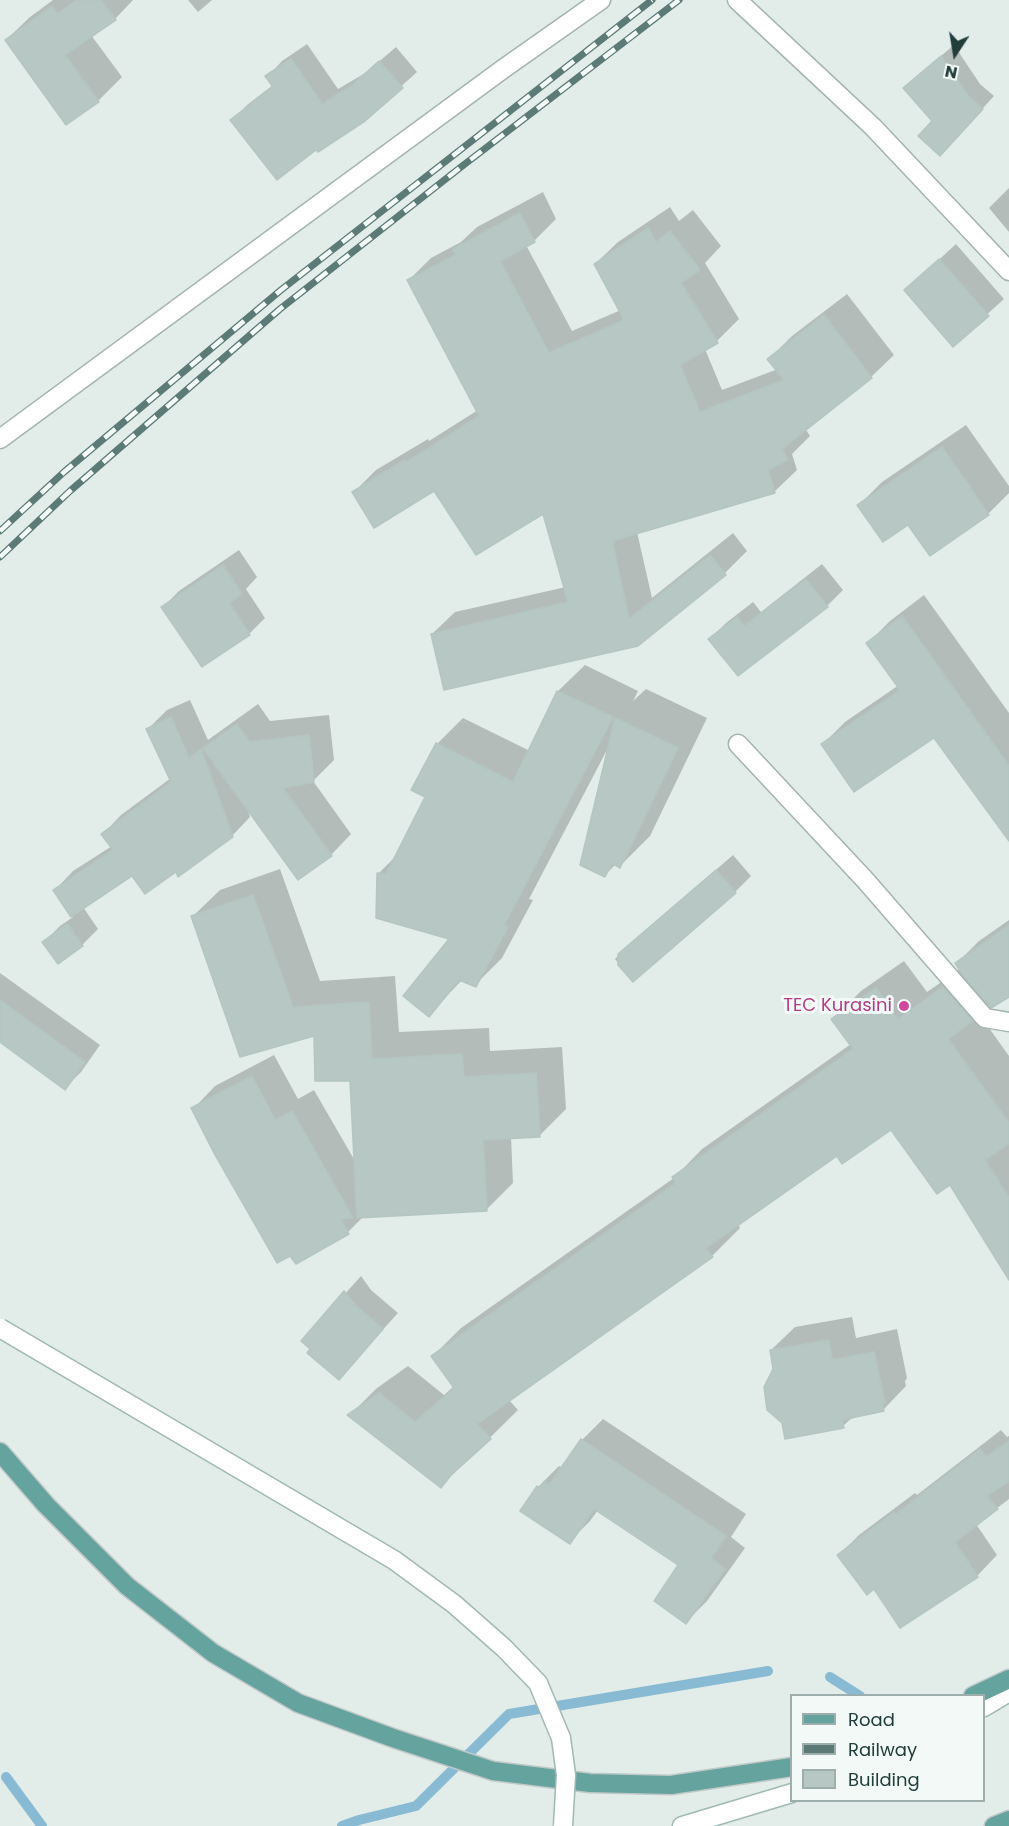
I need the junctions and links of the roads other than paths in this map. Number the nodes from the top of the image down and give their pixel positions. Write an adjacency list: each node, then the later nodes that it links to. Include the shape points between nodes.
1 (601, 0): 4 (main road)
2 (737, 0): 3 (main road, via 873,127)
3 (1009, 271)
4 (0, 439)
5 (738, 744): 6 (main road, via 985,1018)
6 (1009, 1022)
7 (0, 1328): 16 (main road, bridge, via 394,1560 454,1604 504,1648 538,1683 561,1738 566,1775)
8 (0, 1452): 13 (main road, via 46,1505 127,1586 213,1653 298,1703 393,1738 504,1772 590,1783 671,1785)
9 (1009, 1679): 11 (main road)
10 (1009, 1692): 12 (main road)
11 (975, 1694)
12 (985, 1706)
13 (790, 1767)
14 (790, 1794): 17 (main road)
15 (1009, 1820): 18 (main road)
16 (563, 1826)
17 (682, 1826)
18 (994, 1826)

